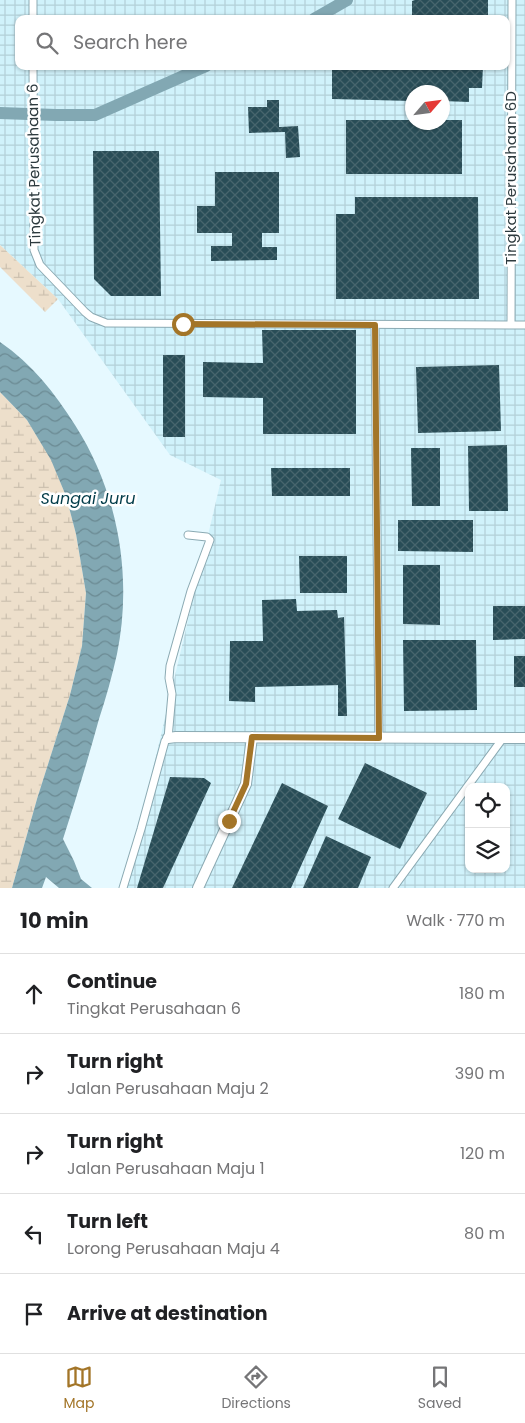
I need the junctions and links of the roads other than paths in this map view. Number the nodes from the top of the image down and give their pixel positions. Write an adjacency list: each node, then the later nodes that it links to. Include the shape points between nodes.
1 (33, 0): 3 (street)
2 (512, 0): 6 (street, Tingkat Perusahaan 6D)
3 (33, 15)
4 (33, 70): 5 (street, Tingkat Perusahaan 6, via 35,254 40,265 85,312 106,322)
5 (375, 325): 6 (street, Tingkat Perusahaan 6); 11 (street)
6 (511, 325): 7 (street, Tingkat Perusahaan 6)
7 (525, 325)
8 (188, 535): 10 (street, via 210,540 191,591 170,666 172,694)
9 (252, 737): 10 (street); 11 (street); 15 (street, via 246,784)
10 (168, 738): 14 (street)
11 (379, 738): 12 (street)
12 (503, 738): 13 (street); 16 (street)
13 (525, 738)
14 (123, 888)
15 (198, 888)
16 (393, 888)

